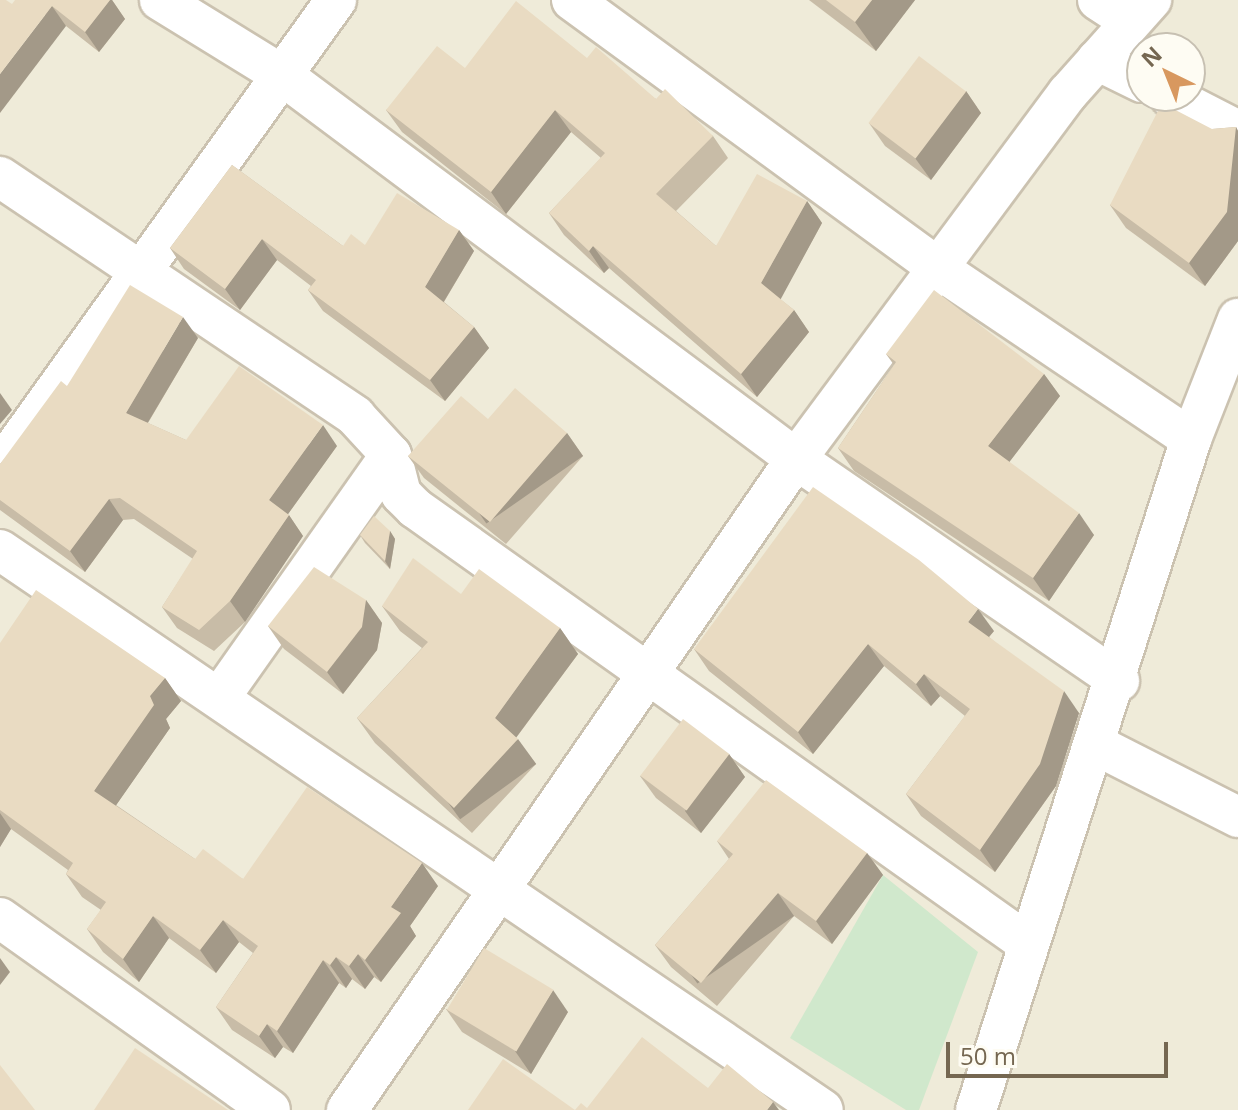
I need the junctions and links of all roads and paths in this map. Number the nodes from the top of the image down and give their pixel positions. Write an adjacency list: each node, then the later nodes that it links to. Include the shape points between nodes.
1 (160, 0): 7 (street)
2 (336, 0): 7 (street)
3 (572, 0): 11 (street)
4 (1126, 7): 5 (street)
5 (1097, 60): 6 (street); 11 (street)
6 (1126, 74)
7 (282, 75): 12 (street); 16 (street)
8 (1201, 112): 9 (street)
9 (1238, 131)
10 (0, 177): 12 (street)
11 (939, 269): 14 (street); 16 (street)
12 (138, 277): 15 (street, via 355,416); 17 (street)
13 (1238, 319): 14 (street)
14 (1191, 439): 20 (street)
15 (391, 455): 19 (street, via 401,494 415,508); 21 (street)
16 (796, 459): 19 (street); 20 (street)
17 (0, 468)
18 (0, 550): 21 (street)
19 (649, 670): 24 (street); 26 (street)
20 (1119, 681): 22 (street)
21 (220, 697): 24 (street)
22 (1096, 745): 23 (street); 26 (street)
23 (1238, 817)
24 (502, 889): 28 (street); 29 (street)
25 (0, 918): 27 (street)
26 (1027, 943): 30 (street)
27 (270, 1110)
28 (347, 1110)
29 (823, 1110)
30 (976, 1110)

